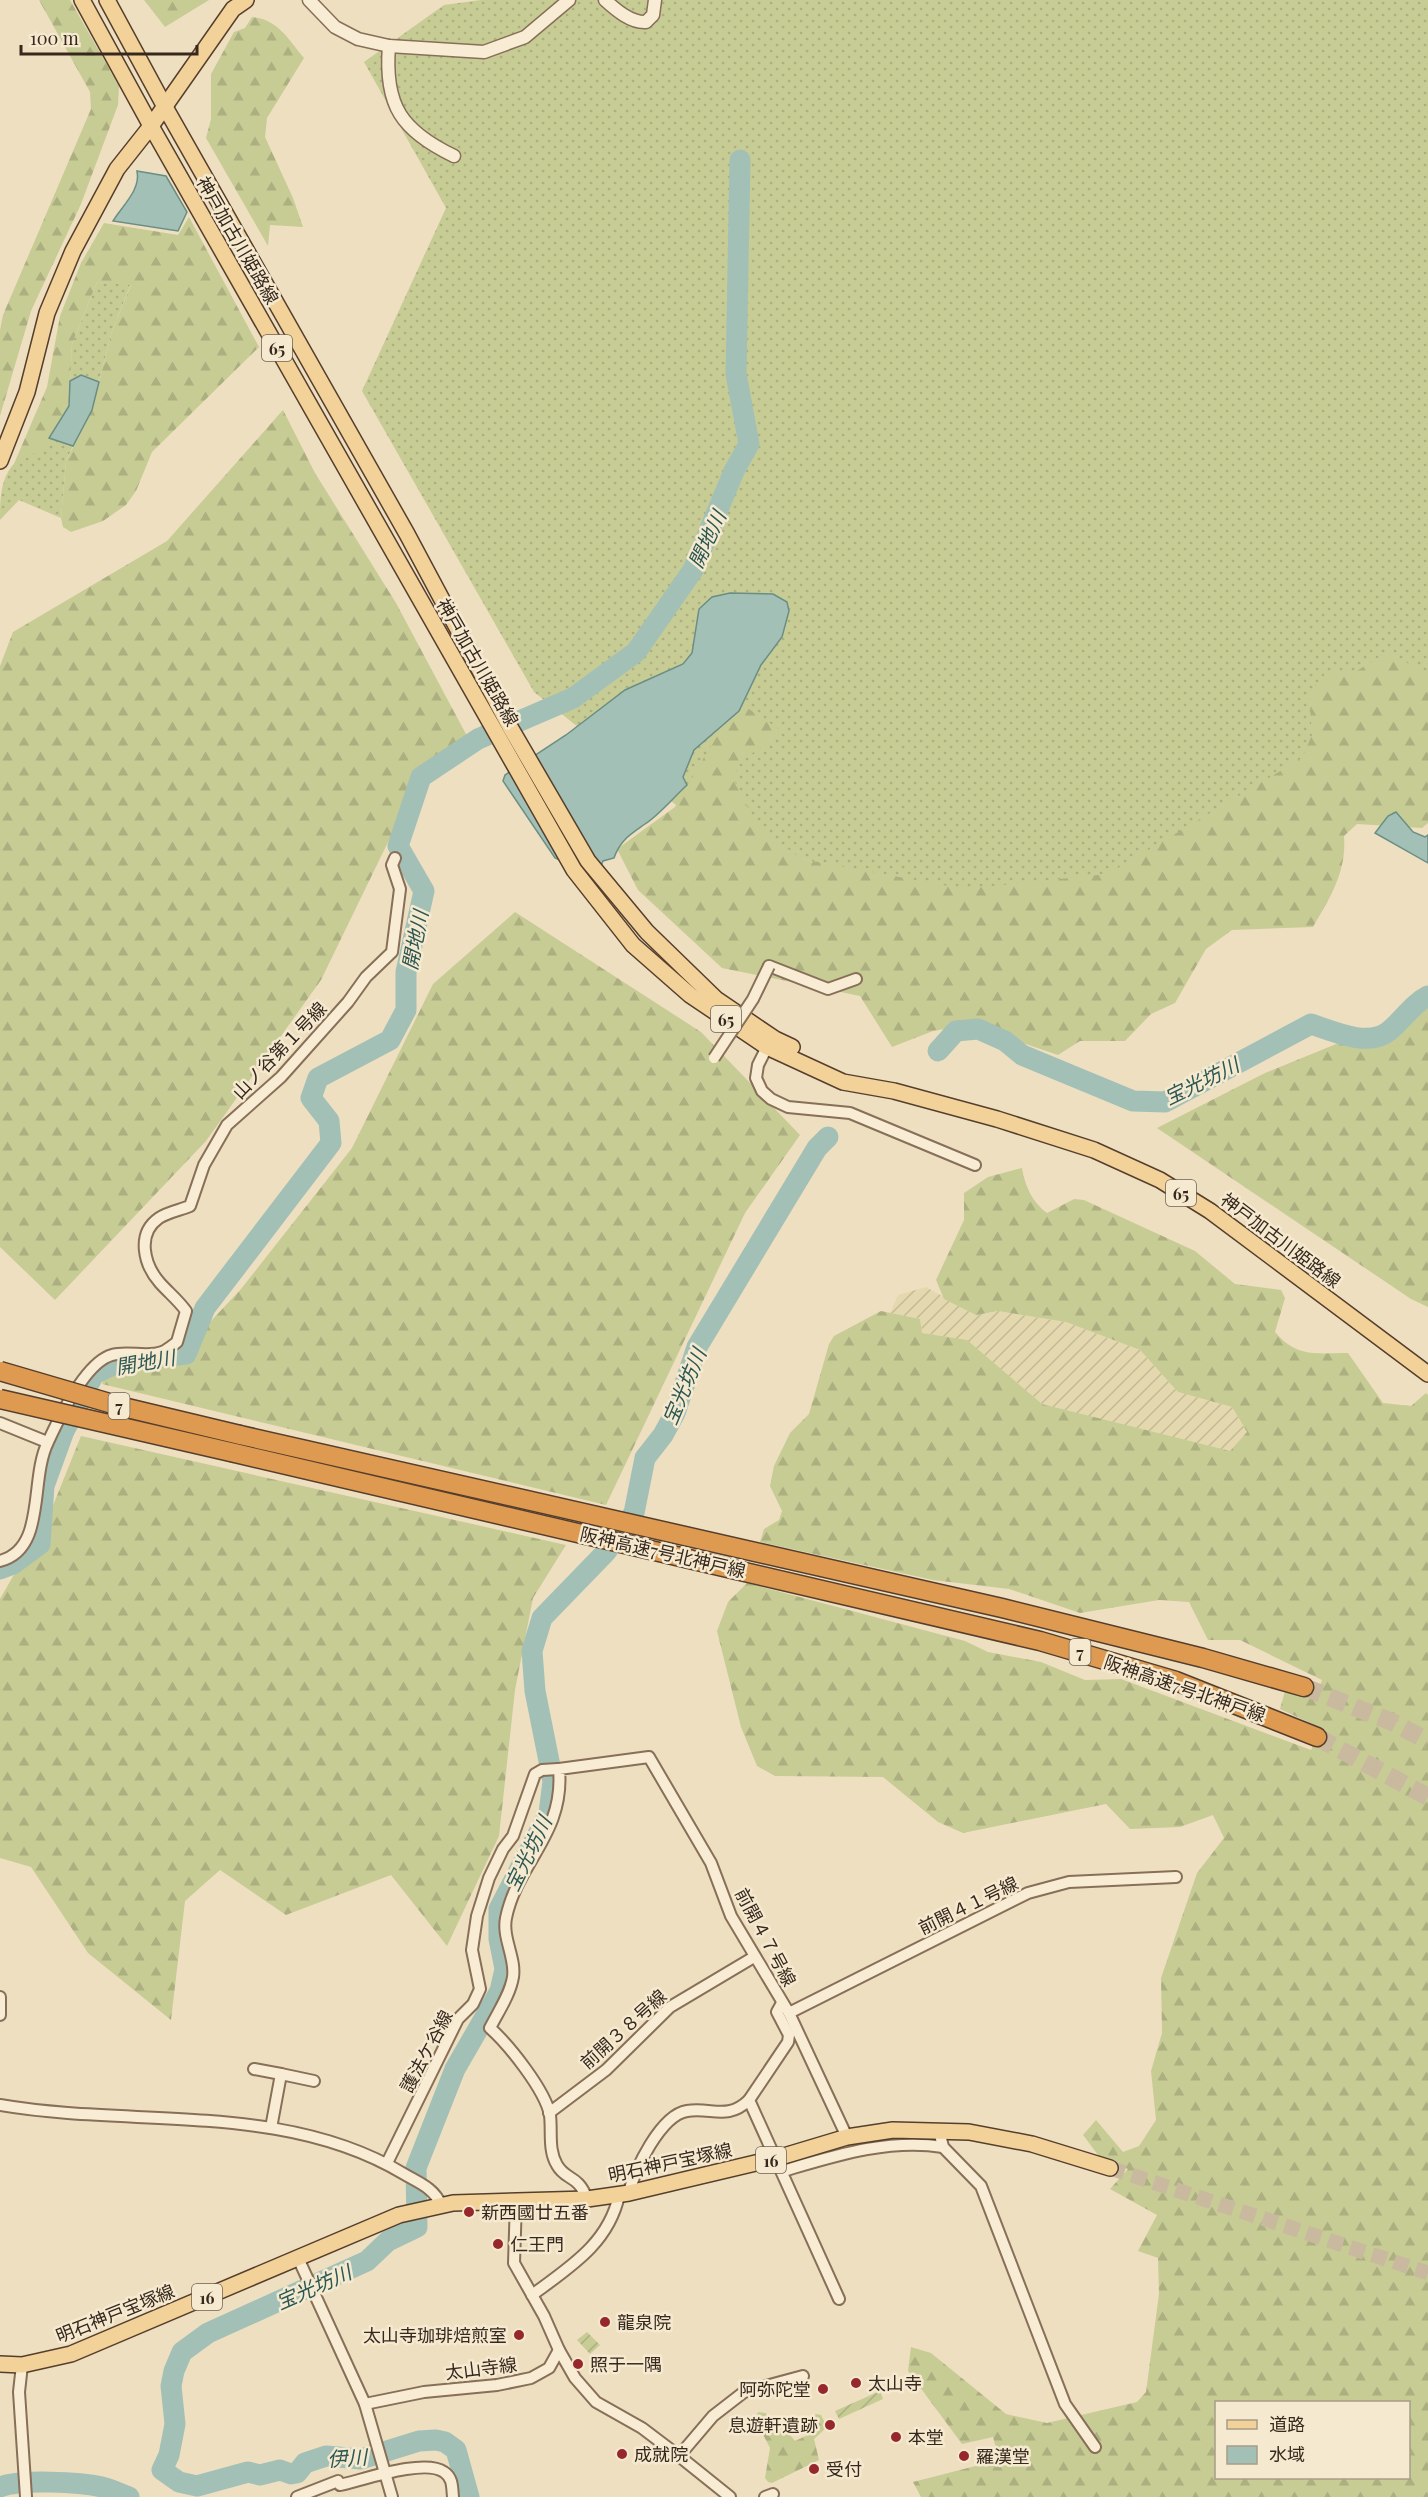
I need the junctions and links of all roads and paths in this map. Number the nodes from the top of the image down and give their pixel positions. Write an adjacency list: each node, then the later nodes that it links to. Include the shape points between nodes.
1 (82, 0): 10 (main road, 神戸加古川姫路線 / 65)
2 (107, 0): 9 (main road, 神戸加古川姫路線 / 65)
3 (246, 0): 9 (main road, via 233,9)
4 (309, 0): 8 (street, via 335,27 358,39)
5 (568, 0): 8 (street, via 525,37 484,52)
6 (605, 0): 7 (street, via 639,23 653,15)
7 (655, 0)
8 (389, 46): 11 (street, via 389,85 409,129)
9 (165, 108): 10 (main road); 17 (main road, 神戸加古川姫路線 / 65, via 588,861 647,932 716,999 776,1039 850,1075)
10 (151, 126): 12 (main road, via 117,169 73,251 47,312 27,392); 15 (main road, 神戸加古川姫路線 / 65, via 574,870 641,952 690,995)
11 (454, 156)
12 (0, 461)
13 (395, 858): 23 (street, 山ノ谷第１号線, via 392,865 400,890 392,952 281,1077 227,1125 204,1165 190,1206 162,1216 151,1225 143,1247 159,1282 186,1311 177,1342 161,1352 111,1355 87,1372)
14 (856, 978): 16 (street, bridge, via 828,989 769,966 753,999)
15 (767, 1047): 17 (main road, 神戸加古川姫路線 / 65, via 843,1082); 18 (street, via 756,1078 771,1099 788,1107 850,1113)
16 (714, 1058)
17 (894, 1091): 20 (main road, 神戸加古川姫路線 / 65, via 1094,1150 1160,1180 1210,1211)
18 (975, 1165)
19 (0, 1371): 24 (highway, 阪神高速7号北神戸線 / 7, bridge)
20 (1428, 1374)
21 (0, 1398): 24 (highway, 阪神高速7号北神戸線 / 7, bridge, via 235,1453)
22 (0, 1423): 23 (street)
23 (47, 1442): 25 (street, via 35,1490 34,1525 21,1550)
24 (452, 1494): 26 (highway, 阪神高速7号北神戸線 / 7, via 1002,1608); 27 (highway, 阪神高速7号北神戸線 / 7, via 1040,1641 1215,1695)
25 (0, 1561)
26 (1304, 1687)
27 (1317, 1737)
28 (558, 1769): 45 (street, 護法ケ谷線, via 535,1774 513,1836 489,1878 472,1950 480,1989 473,2004 458,2019)
29 (1176, 1877): 33 (street, 前開４１号線, via 1050,1885)
30 (754, 1957): 32 (street, 前開４７号線); 40 (street, 前開３８号線, via 670,2007 606,2070); 40 (street, 前開４７号線, via 731,1916 711,1863 649,1757 559,1769 560,1783 550,1829 514,1895 505,1920 513,1976 490,2028 522,2063)
31 (0, 1998): 34 (street)
32 (782, 2002): 33 (street, 前開４７号線); 38 (street, via 777,2012 789,2035 788,2042)
33 (789, 2013): 43 (street, 前開４７号線)
34 (0, 2015)
35 (254, 2069): 36 (street)
36 (281, 2074): 37 (street); 41 (street)
37 (314, 2081)
38 (749, 2100): 46 (street); 48 (street, via 734,2111 686,2111 676,2115 645,2154)
39 (0, 2105): 41 (street)
40 (549, 2113): 49 (street, via 558,2168 581,2184)
41 (271, 2128): 45 (street, via 356,2150)
42 (939, 2130): 43 (main road, 明石神戸宝塚線 / 16, via 893,2130); 44 (street); 47 (main road, 明石神戸宝塚線 / 16, via 1032,2144)
43 (847, 2137): 46 (main road, 明石神戸宝塚線 / 16)
44 (943, 2147): 46 (street, via 886,2147); 60 (street, via 981,2186 1065,2404)
45 (387, 2163): 51 (street, via 436,2193)
46 (780, 2164): 48 (main road, 明石神戸宝塚線 / 16); 54 (street)
47 (1110, 2168)
48 (624, 2194): 49 (main road, 明石神戸宝塚線 / 16); 53 (street, via 596,2245)
49 (587, 2199): 50 (main road, 明石神戸宝塚線 / 16)
50 (516, 2201): 51 (main road, 明石神戸宝塚線 / 16); 53 (street, via 514,2263)
51 (434, 2207): 52 (main road, 明石神戸宝塚線 / 16, via 410,2213)
52 (300, 2264): 57 (main road, 明石神戸宝塚線 / 16, via 71,2354); 59 (street)
53 (532, 2295): 55 (street)
54 (839, 2299)
55 (559, 2350): 59 (street, 太山寺線, via 549,2368 531,2378); 61 (street, via 575,2378 596,2402 650,2433)
56 (0, 2364): 57 (main road, 明石神戸宝塚線 / 16)
57 (22, 2365): 63 (street, via 19,2392)
58 (803, 2376): 61 (street, via 744,2392 713,2416)
59 (365, 2404): 62 (street)
60 (1095, 2447)
61 (679, 2456): 67 (street)
62 (386, 2474): 64 (street, via 340,2485 338,2481); 65 (street); 66 (street, via 431,2467 444,2472 452,2481)
63 (26, 2497)
64 (297, 2497)
65 (392, 2497)
66 (453, 2497)
67 (730, 2497)

